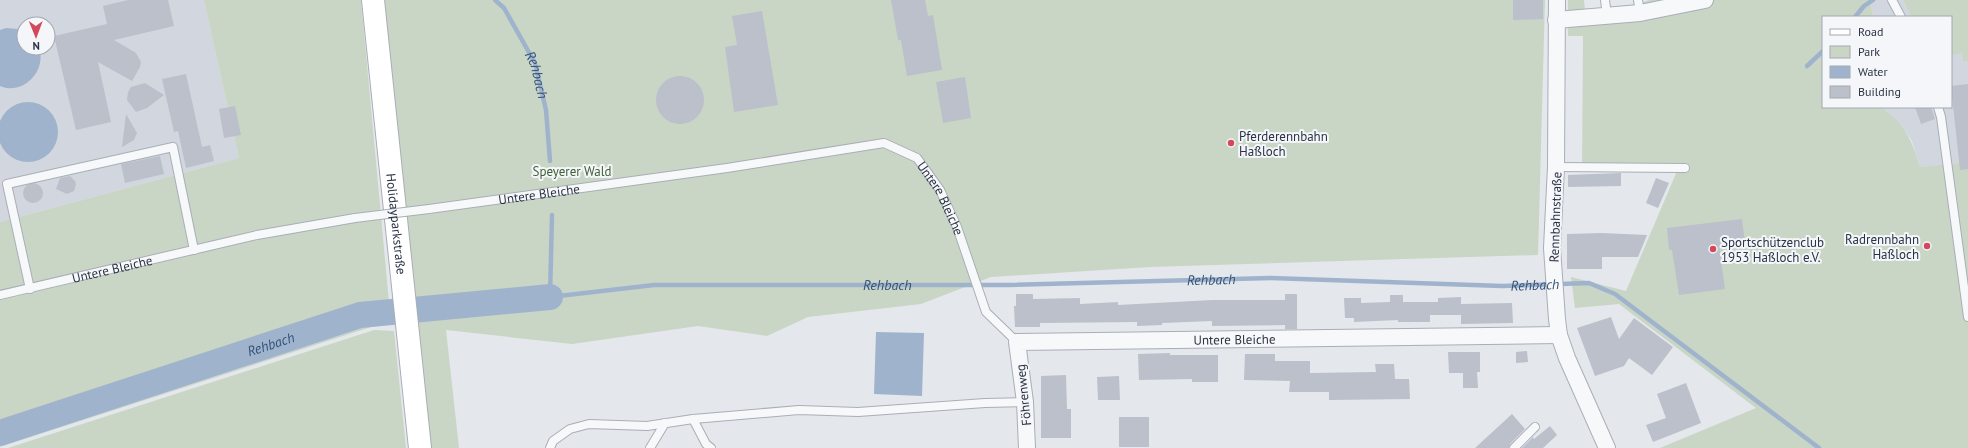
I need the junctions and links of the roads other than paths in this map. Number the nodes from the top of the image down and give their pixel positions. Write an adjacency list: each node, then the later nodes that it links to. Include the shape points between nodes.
1 (373, 0): 23 (main road, Holidayparkstraße)
2 (1557, 0): 9 (street, Rennbahnstraße)
3 (1605, 0): 7 (lane)
4 (1705, 0): 6 (street)
5 (1892, 0): 8 (lane)
6 (1639, 7): 7 (street)
7 (1607, 16): 9 (street)
8 (1900, 16)
9 (1556, 20): 11 (street, Rennbahnstraße)
10 (1938, 108): 16 (lane)
11 (1556, 167): 12 (lane); 17 (street, Rennbahnstraße, via 1559,205 1552,248)
12 (1684, 168)
13 (194, 250): 14 (lane, Untere Bleiche); 14 (lane, via 173,147 7,184); 18 (lane, Untere Bleiche, bridge, via 257,235 355,218 727,168 884,143 917,158 940,190 957,227 986,312)
14 (30, 289): 15 (lane, Untere Bleiche)
15 (0, 295)
16 (1968, 317)
17 (1559, 335): 18 (street, Untere Bleiche); 29 (street, Rennbahnstraße)
18 (1017, 342): 19 (street, Föhrenweg)
19 (1025, 402): 20 (lane, via 858,412 798,410); 27 (street, Föhrenweg)
20 (693, 419): 21 (lane); 26 (lane, via 706,444)
21 (665, 424): 24 (lane, via 589,424 570,429 553,441); 25 (lane)
22 (1535, 427): 28 (lane)
23 (420, 448)
24 (550, 448)
25 (650, 448)
26 (712, 448)
27 (1027, 448)
28 (1514, 448)
29 (1608, 448)

